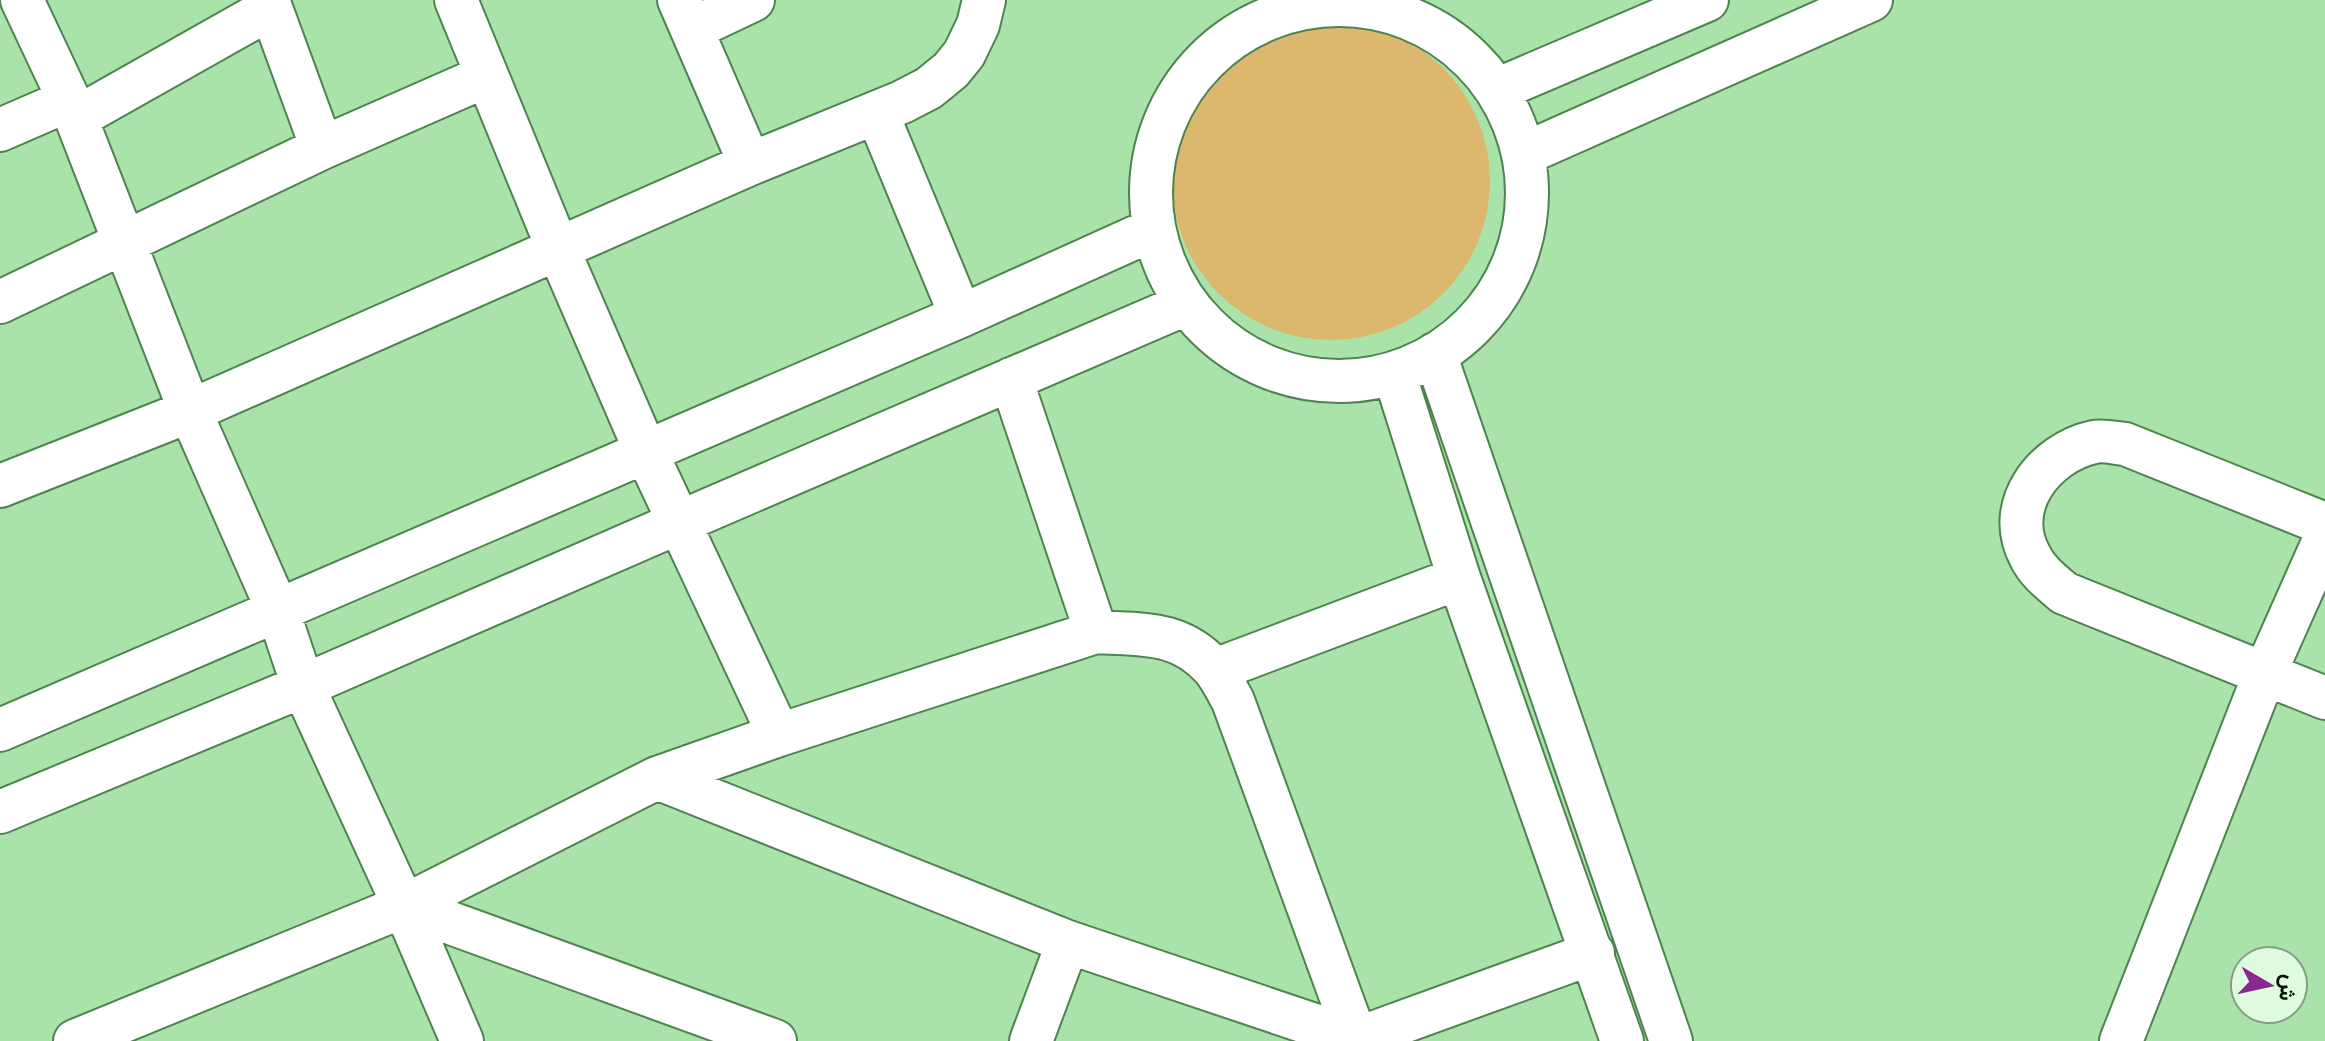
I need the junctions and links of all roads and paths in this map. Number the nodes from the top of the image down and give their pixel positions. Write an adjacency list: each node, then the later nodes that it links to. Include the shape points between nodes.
1 (456, 0): 12 (street)
2 (753, 0): 11 (street)
3 (984, 0): 15 (street, via 971,41 951,70 929,88)
4 (1707, 0): 9 (street)
5 (1871, 0): 18 (street)
6 (1313, 2): 10 (street); 13 (street, via 1381,8 1443,34)
7 (32, 3): 14 (street)
8 (269, 4): 14 (street); 17 (street)
9 (1651, 12): 13 (street)
10 (1243, 14): 20 (street, via 1180,92 1160,135 1151,181)
11 (686, 15): 19 (street)
12 (486, 76): 17 (street); 22 (street)
13 (1501, 88): 18 (street)
14 (72, 109): 16 (street); 21 (street)
15 (877, 113): 19 (street); 25 (street)
16 (0, 130)
17 (322, 148): 21 (street)
18 (1526, 153): 26 (street, via 1523,233 1497,296)
19 (750, 164): 22 (street)
20 (1154, 229): 24 (street, via 1167,270); 25 (street)
21 (124, 242): 23 (street); 29 (street)
22 (558, 249): 29 (street); 30 (street)
23 (0, 302)
24 (1186, 304): 27 (street, via 1226,344 1271,369 1321,381); 28 (street)
25 (961, 316): 30 (street)
26 (1435, 354): 27 (street); 55 (street)
27 (1394, 373): 35 (street)
28 (1011, 379): 32 (street); 37 (street)
29 (190, 411): 31 (street); 36 (street)
30 (646, 452): 32 (street); 36 (street)
31 (0, 486)
32 (680, 522): 40 (street); 43 (street)
33 (2325, 524): 39 (street, via 2125,444 2096,441 2073,449 2054,459 2029,493 2022,514 2029,556 2064,593)
34 (2325, 538): 39 (street)
35 (1459, 578): 38 (street); 48 (street)
36 (278, 611): 40 (street); 42 (street)
37 (1096, 632): 38 (street, via 1172,639); 43 (street)
38 (1215, 670): 49 (street, via 1233,701)
39 (2265, 673): 41 (street); 56 (street)
40 (303, 686): 45 (street); 46 (street)
41 (2325, 698)
42 (0, 730)
43 (779, 735): 44 (street)
44 (657, 778): 46 (street); 47 (street)
45 (0, 812)
46 (404, 906): 50 (street); 51 (street); 52 (street)
47 (1068, 942): 49 (street); 53 (street)
48 (1593, 953): 49 (street); 54 (street)
49 (1356, 1040)
50 (75, 1041)
51 (462, 1041)
52 (775, 1041)
53 (1031, 1041)
54 (1622, 1041)
55 (1671, 1041)
56 (2121, 1041)

